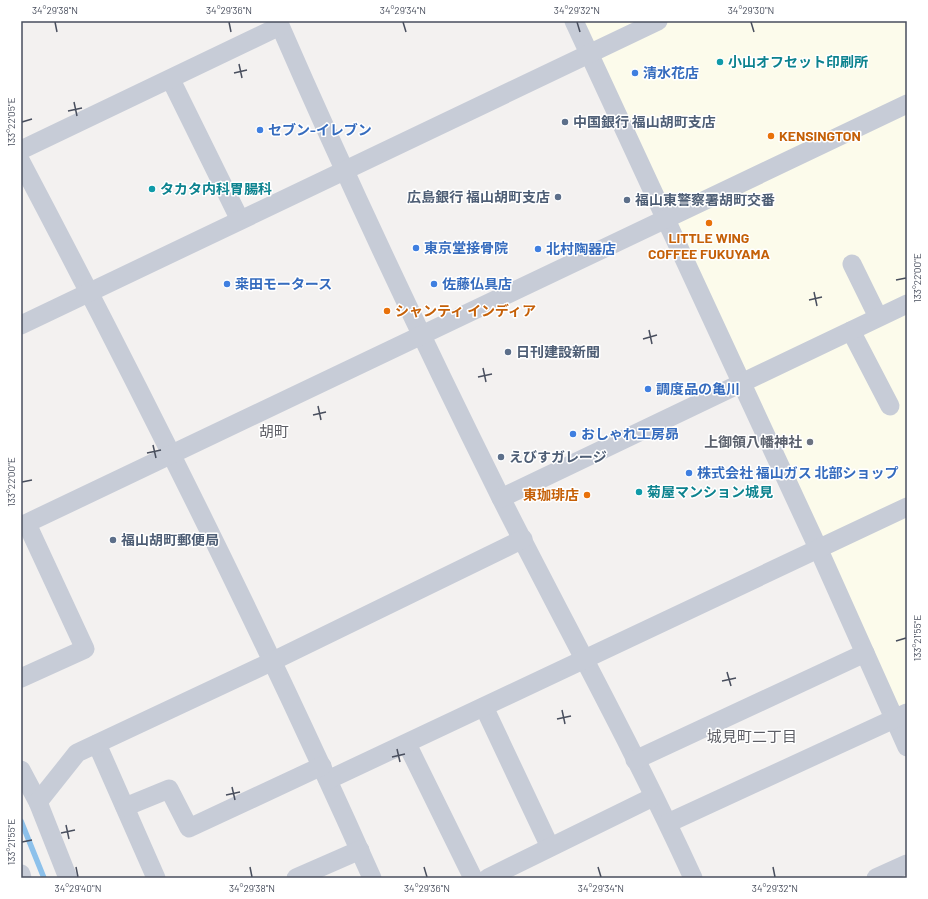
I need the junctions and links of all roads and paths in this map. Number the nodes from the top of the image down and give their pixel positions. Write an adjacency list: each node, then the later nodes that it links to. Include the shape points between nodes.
1 (574, 21): 4 (street)
2 (658, 21): 4 (street)
3 (279, 24): 5 (street); 8 (street)
4 (589, 54): 8 (street); 10 (street)
5 (171, 80): 7 (street); 9 (street)
6 (907, 104): 10 (street)
7 (22, 162): 12 (street)
8 (344, 171): 9 (street); 17 (street)
9 (240, 220): 12 (street)
10 (665, 221): 17 (street); 18 (street)
11 (852, 264): 14 (street)
12 (89, 293): 15 (street); 20 (street)
13 (907, 304): 14 (street)
14 (878, 317): 16 (street)
15 (21, 325)
16 (851, 331): 18 (street); 19 (street)
17 (422, 335): 20 (street); 21 (street)
18 (741, 383): 21 (street); 25 (street)
19 (890, 406)
20 (171, 454): 23 (street); 28 (street)
21 (502, 498): 24 (street)
22 (907, 507): 25 (street)
23 (24, 525): 29 (street, via 85,649)
24 (523, 539): 27 (street); 28 (street)
25 (818, 548): 26 (street); 27 (street)
26 (865, 653): 31 (street); 35 (street)
27 (586, 658): 30 (street); 35 (street)
28 (273, 661): 32 (street); 37 (street)
29 (21, 678)
30 (484, 707): 33 (street); 42 (street)
31 (901, 716): 34 (street); 41 (street)
32 (97, 744): 39 (street, via 77,753); 40 (street)
33 (407, 744): 37 (street); 51 (street)
34 (907, 747)
35 (635, 760): 38 (street)
36 (21, 770): 39 (street)
37 (325, 773): 40 (street, via 189,828 169,789); 43 (street)
38 (653, 797): 41 (street); 42 (street)
39 (38, 802): 47 (street)
40 (125, 807): 48 (street)
41 (668, 823): 53 (street)
42 (550, 847): 52 (street)
43 (360, 850): 49 (street); 50 (street)
44 (907, 864): 54 (street)
45 (21, 874): 46 (street)
46 (22, 878)
47 (68, 878)
48 (156, 878)
49 (296, 878)
50 (372, 878)
51 (473, 878)
52 (488, 878)
53 (693, 878)
54 (876, 878)

